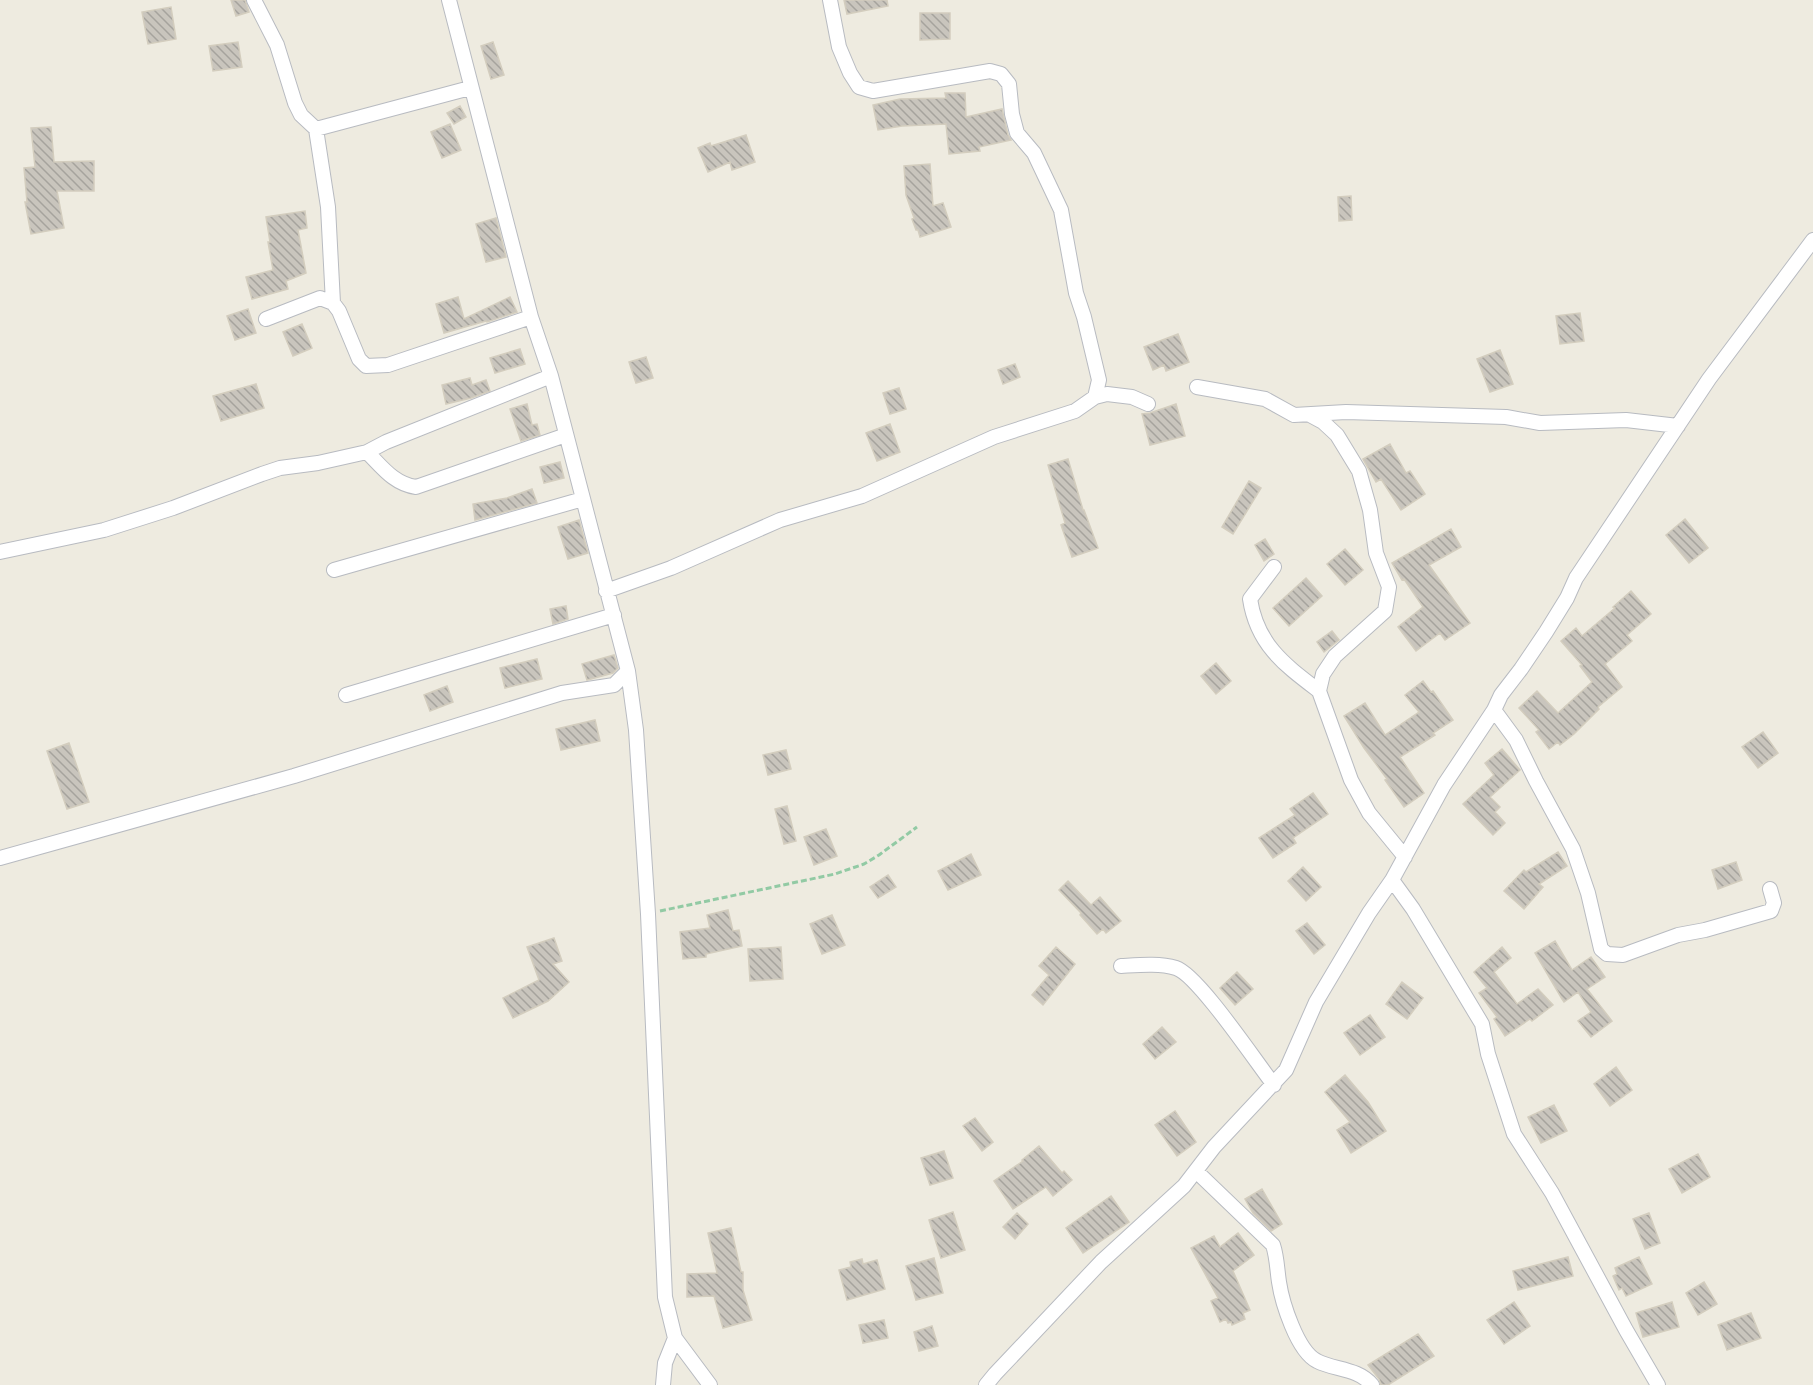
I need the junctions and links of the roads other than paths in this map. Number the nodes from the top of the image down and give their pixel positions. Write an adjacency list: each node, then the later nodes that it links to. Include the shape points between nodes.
1 (254, 0): 5 (street, via 277,45 295,103)
2 (449, 0): 4 (street)
3 (830, 0): 12 (street, via 839,47 859,87 873,91 990,71 1001,74 1009,84 1017,134 1034,153 1061,210 1076,292 1099,380)
4 (470, 88): 5 (street); 8 (street)
5 (316, 129): 7 (street, via 328,207)
6 (1813, 240): 15 (street, via 1734,343)
7 (333, 303): 8 (street, via 358,359 366,366 388,365); 9 (street, via 320,298)
8 (531, 317): 10 (street)
9 (266, 319)
10 (551, 376): 16 (street); 17 (street)
11 (1197, 387): 14 (street, via 1265,399 1294,415)
12 (1095, 397): 13 (street, via 1132,397); 22 (street, via 1075,411 994,437 861,496 780,520 671,568)
13 (1148, 405)
14 (1310, 415): 15 (street, via 1346,412 1506,417 1540,423 1626,420); 26 (street, via 1337,435 1359,471 1376,553 1389,587 1385,611 1335,656 1323,674)
15 (1678, 426): 29 (street)
16 (566, 435): 17 (street, via 416,487 395,480); 18 (street)
17 (368, 452): 19 (street, via 280,468 136,521)
18 (583, 499): 21 (street); 22 (street)
19 (0, 551)
20 (1274, 567): 26 (street, via 1250,599 1253,617 1284,664)
21 (334, 570)
22 (606, 591): 23 (street)
23 (614, 615): 24 (street); 27 (street)
24 (628, 671): 25 (street); 28 (street)
25 (614, 685): 28 (street); 31 (street, via 562,693 294,776)
26 (1319, 691): 30 (street, via 1351,780 1369,813)
27 (346, 695)
28 (632, 699): 37 (street, via 648,914 665,1297)
29 (1494, 710): 30 (street, via 1443,785); 33 (street, via 1516,740 1573,849 1601,949 1607,954 1623,955 1678,935 1772,910)
30 (1405, 856): 32 (street)
31 (0, 858)
32 (1392, 880): 35 (street, via 1316,1002 1286,1070); 42 (street, via 1482,1024 1514,1134 1552,1193)
33 (1770, 889)
34 (1121, 966): 35 (street, via 1178,969 1191,978)
35 (1274, 1085): 36 (street, via 1214,1147)
36 (1197, 1172): 40 (street, via 1101,1262); 41 (street, via 1273,1245 1279,1284 1302,1347 1315,1360 1354,1373)
37 (675, 1338): 38 (street, via 665,1363); 39 (street)
38 (663, 1385)
39 (710, 1385)
40 (986, 1385)
41 (1372, 1385)
42 (1658, 1385)

